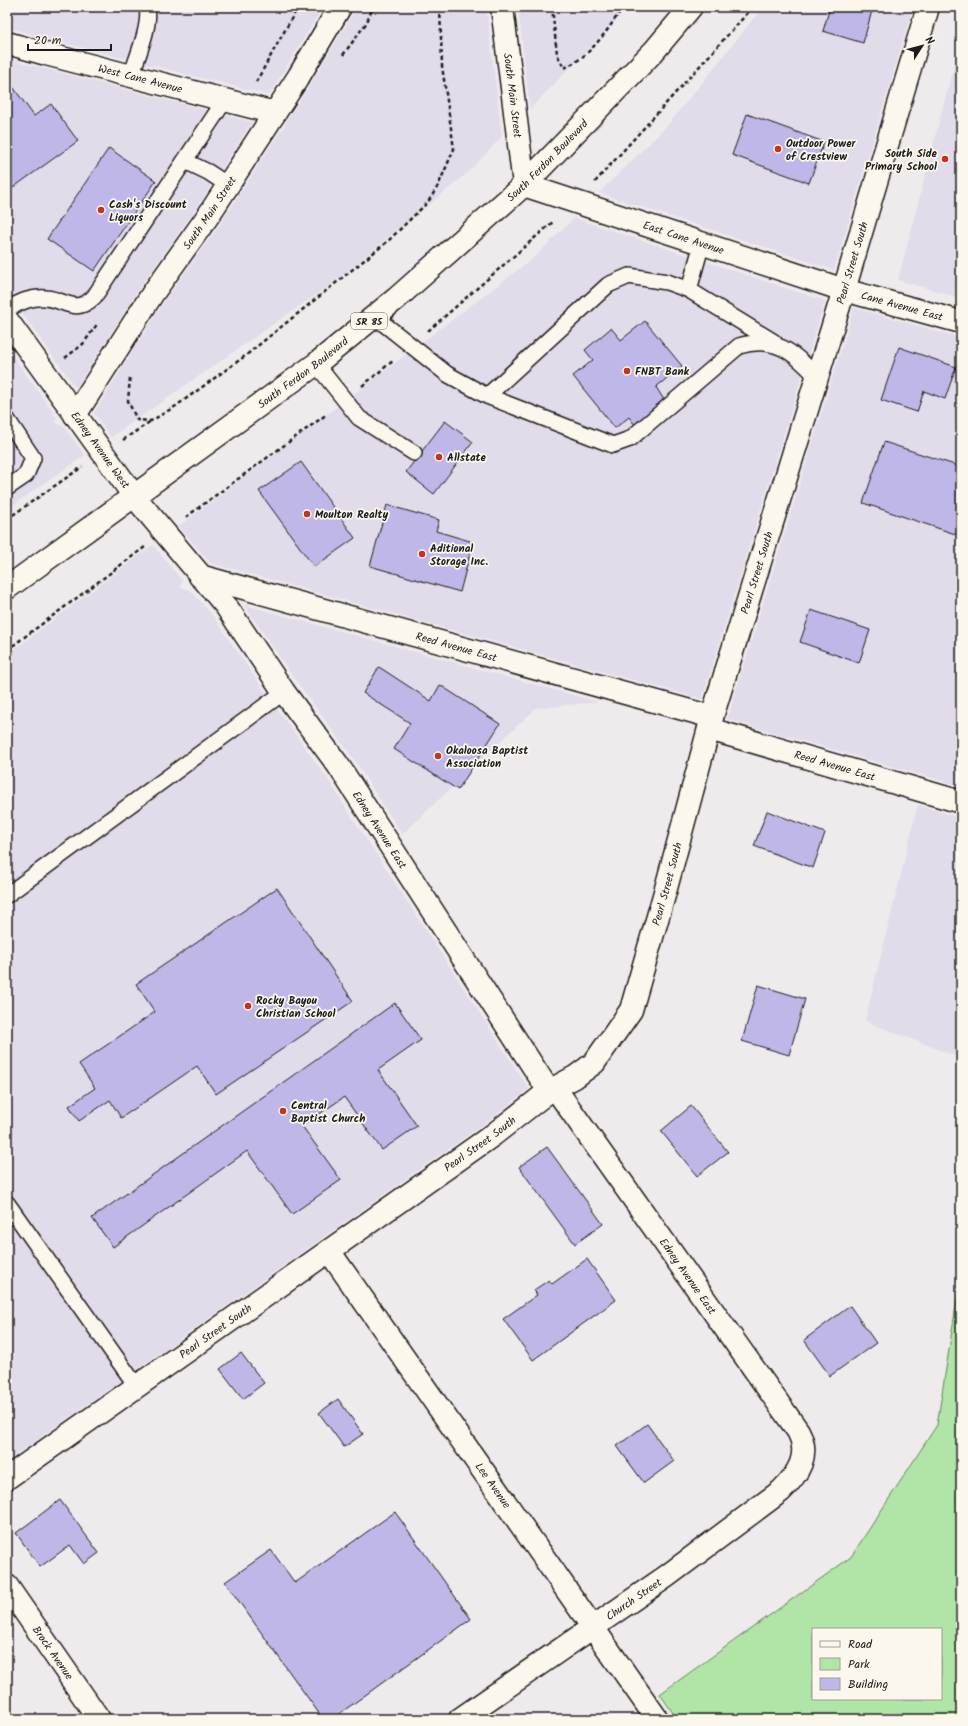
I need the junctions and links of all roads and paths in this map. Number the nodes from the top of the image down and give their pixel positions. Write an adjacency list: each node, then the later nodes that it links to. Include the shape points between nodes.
1 (147, 7): 13 (lane, via 145,31)
2 (340, 7): 15 (street, South Main Street)
3 (374, 7): 12 (path, via 367,22)
4 (440, 7): 36 (path, via 442,66 454,149 428,202 388,241 245,356)
5 (502, 7): 18 (street, South Main Street)
6 (552, 7): 7 (path, via 556,54 564,68 577,63 603,36)
7 (623, 7)
8 (691, 7): 18 (street, South Ferdon Boulevard / SR 85, via 654,51)
9 (753, 7): 19 (path)
10 (928, 7): 22 (street, Pearl Street South)
11 (7, 43): 13 (street, West Cane Avenue)
12 (339, 61)
13 (132, 76): 14 (street, West Cane Avenue)
14 (225, 100): 15 (street, West Cane Avenue); 16 (lane)
15 (275, 112): 17 (street, South Main Street)
16 (185, 161): 17 (lane); 23 (lane, via 94,296 86,304 75,307 45,298 25,300)
17 (228, 185): 34 (street, South Main Street, via 153,293)
18 (524, 185): 19 (street, East Cane Avenue); 24 (street, South Ferdon Boulevard / SR 85)
19 (576, 202): 20 (street, East Cane Avenue); 28 (path)
20 (702, 243): 21 (lane); 22 (street, East Cane Avenue)
21 (689, 290): 27 (lane); 32 (lane, via 667,282 629,276 608,285)
22 (844, 290): 26 (street, Cane Avenue East); 31 (street, Pearl Street South)
23 (7, 309)
24 (374, 316): 28 (lane); 29 (street, South Ferdon Boulevard / SR 85)
25 (7, 320): 34 (street, Edney Avenue West)
26 (961, 322)
27 (778, 345): 31 (lane, via 800,358); 32 (lane, via 752,342 739,346 630,439 613,445)
28 (411, 346): 32 (lane, via 447,374); 33 (path)
29 (316, 364): 33 (lane); 40 (street, South Ferdon Boulevard / SR 85)
30 (134, 373): 36 (path, via 130,380 128,401 137,420)
31 (817, 377): 47 (street, Pearl Street South)
32 (487, 396)
33 (345, 401): 38 (lane, via 359,418); 42 (path)
34 (75, 415): 37 (street, Edney Avenue West)
35 (7, 419): 39 (lane, via 33,458 26,475)
36 (151, 422): 37 (path)
37 (103, 453): 40 (street, Edney Avenue West); 41 (path)
38 (414, 453)
39 (7, 488)
40 (134, 496): 42 (street, Edney Avenue West); 44 (street, South Ferdon Boulevard / SR 85)
41 (7, 519)
42 (164, 533): 43 (street, Edney Avenue West); 45 (path)
43 (200, 576): 46 (street, Edney Avenue East, via 226,606); 47 (street, Reed Avenue East)
44 (7, 588)
45 (7, 650)
46 (284, 692): 49 (lane); 50 (street, Edney Avenue East, via 338,765)
47 (710, 723): 48 (street, Reed Avenue East); 50 (street, Pearl Street South, via 631,1010 594,1063)
48 (961, 802)
49 (7, 894)
50 (552, 1089): 52 (street, Pearl Street South, via 493,1135); 54 (street, Edney Avenue East, via 798,1431 803,1440 803,1455)
51 (7, 1203): 53 (lane)
52 (329, 1251): 53 (street, Pearl Street South); 57 (street, Lee Avenue)
53 (136, 1387): 55 (street, Pearl Street South)
54 (798, 1469): 57 (street, Church Street, via 781,1491 667,1576)
55 (7, 1478)
56 (7, 1586): 58 (street, Brock Avenue)
57 (593, 1627): 59 (street, Church Street); 60 (street, Lee Avenue)
58 (99, 1719)
59 (460, 1719)
60 (657, 1719)

